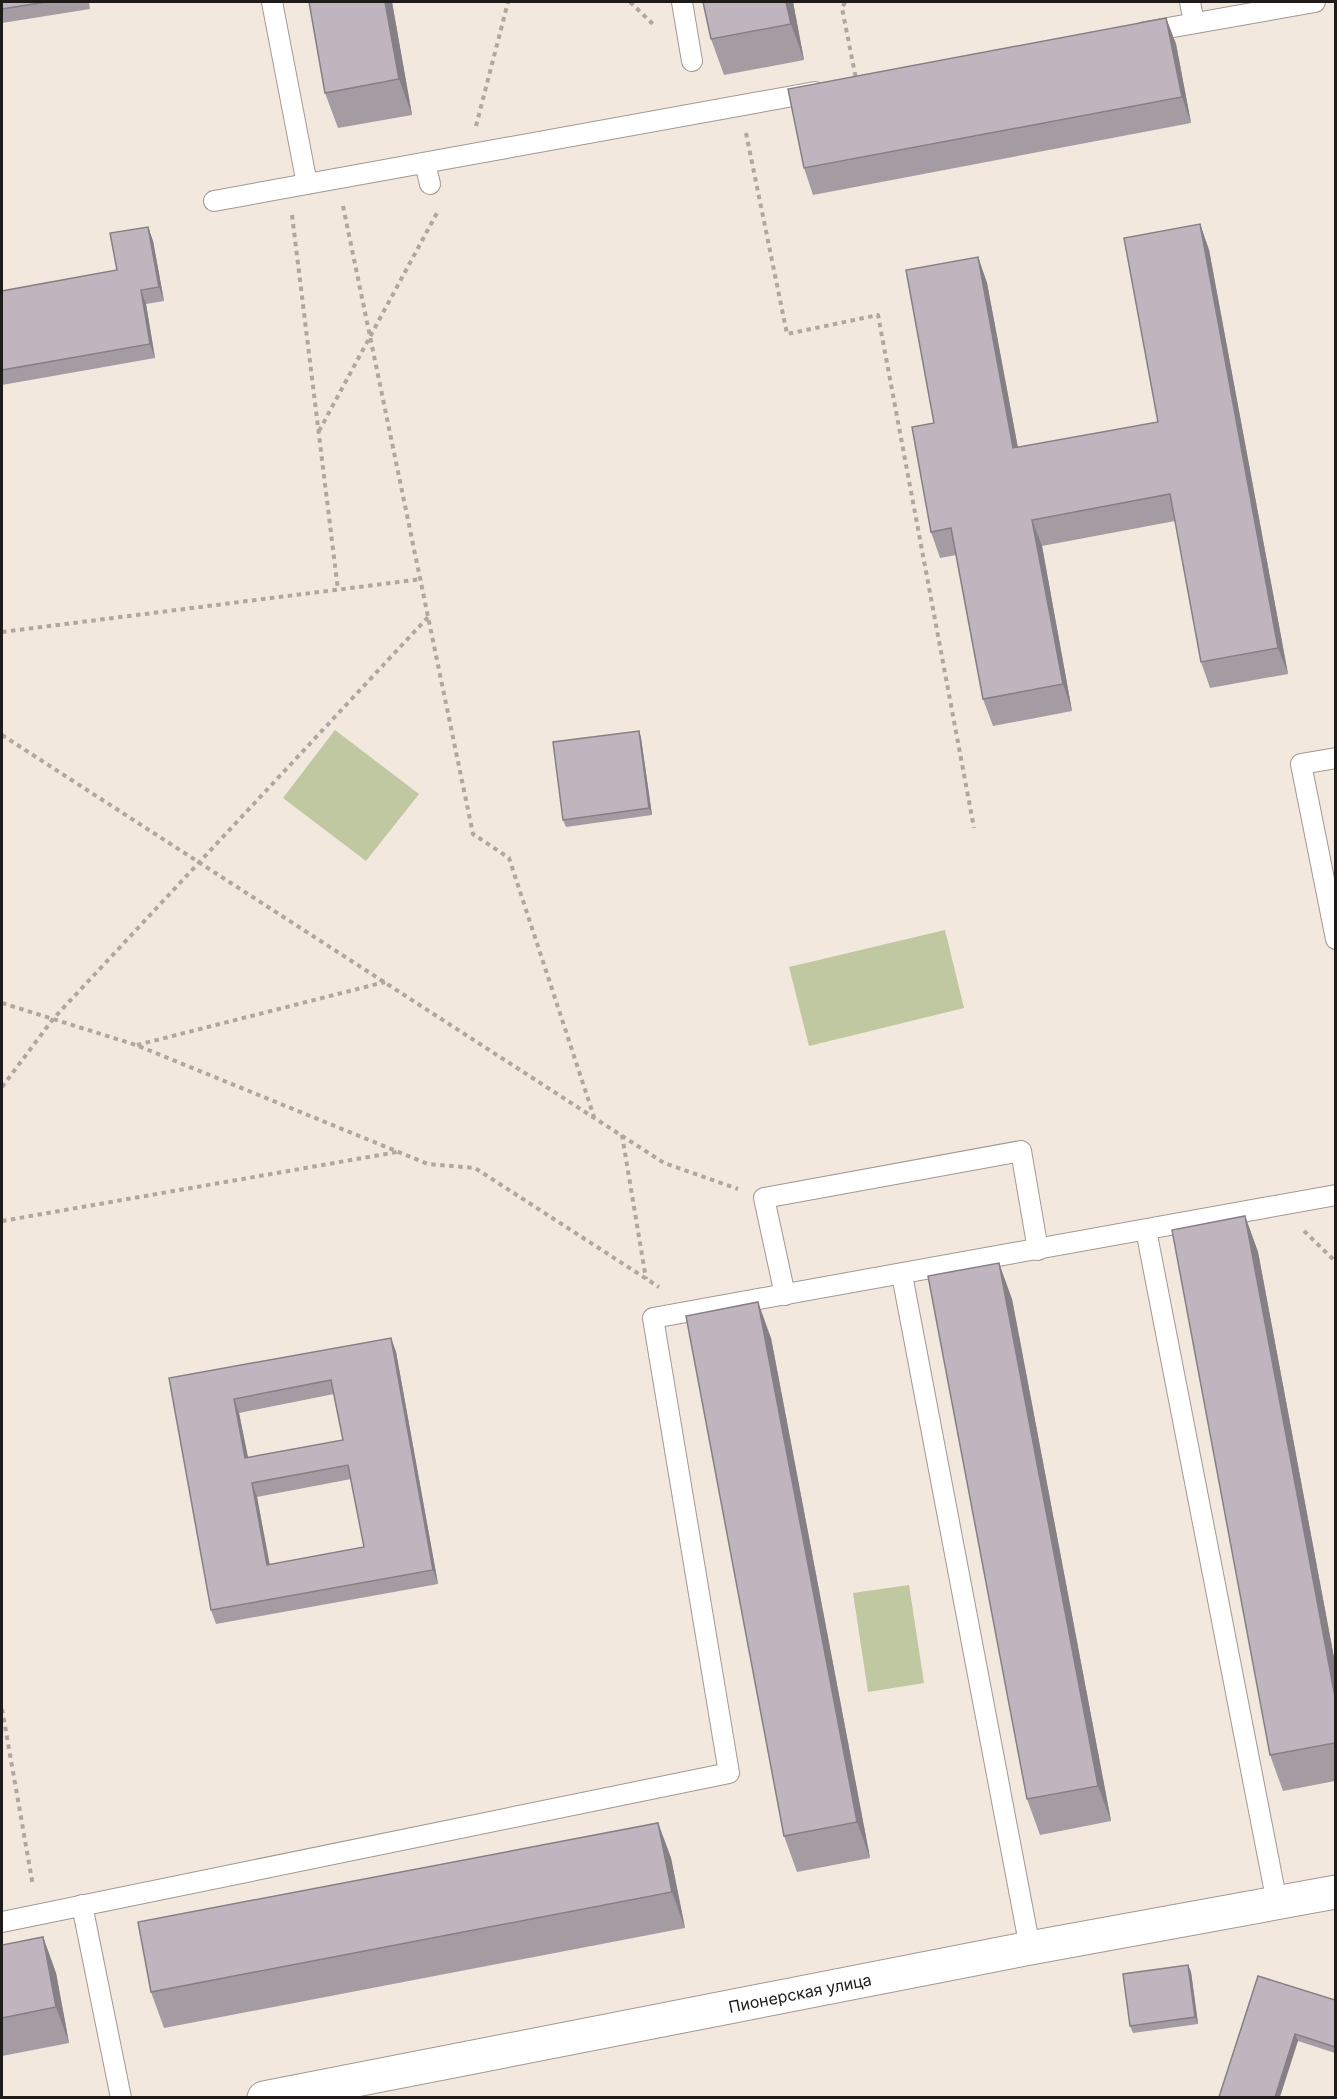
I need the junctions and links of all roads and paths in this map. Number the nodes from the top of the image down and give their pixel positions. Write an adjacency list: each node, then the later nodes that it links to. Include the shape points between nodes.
1 (272, 2): 15 (lane)
2 (508, 2): 12 (path)
3 (682, 2): 9 (lane)
4 (843, 2): 10 (path)
5 (1190, 2): 7 (lane)
6 (1315, 2): 7 (lane)
7 (1194, 23): 8 (lane)
8 (1124, 36)
9 (692, 61)
10 (857, 84): 11 (lane)
11 (741, 105): 12 (lane); 27 (path, via 787,334 878,315)
12 (468, 155): 13 (lane)
13 (426, 163): 14 (lane); 15 (lane)
14 (430, 184)
15 (298, 186): 16 (lane); 20 (path)
16 (214, 201)
17 (343, 205): 19 (path)
18 (441, 206): 19 (path)
19 (370, 338): 20 (path); 21 (path)
20 (319, 431): 22 (path)
21 (422, 579): 22 (path); 23 (path)
22 (338, 590): 24 (path)
23 (430, 615): 28 (path); 35 (path, via 473,834 509,858)
24 (2, 632)
25 (2, 735): 28 (path)
26 (1335, 758): 29 (lane, via 1301,764)
27 (974, 828)
28 (199, 862): 30 (path); 32 (path)
29 (1335, 939)
30 (385, 982): 33 (path); 35 (path)
31 (2, 1003): 32 (path)
32 (53, 1019): 33 (path); 34 (path)
33 (136, 1045): 37 (path)
34 (2, 1088)
35 (594, 1117): 36 (path)
36 (622, 1134): 39 (path, via 664,1163); 46 (path)
37 (397, 1152): 41 (path); 46 (path, via 428,1164 475,1168)
38 (1335, 1195): 40 (lane)
39 (764, 1198): 43 (lane, via 1021,1151); 47 (lane)
40 (1279, 1205): 42 (lane); 44 (path)
41 (2, 1221)
42 (1146, 1230): 43 (lane); 51 (lane)
43 (1038, 1250): 45 (lane)
44 (1335, 1262)
45 (902, 1275): 47 (lane); 55 (lane)
46 (646, 1279): 48 (path)
47 (785, 1295): 48 (lane)
48 (695, 1310): 52 (lane, via 653,1318 729,1773)
49 (2, 1709): 53 (path)
50 (1335, 1893): 51 (main road, Пионерская улица)
51 (1277, 1903): 55 (main road, Пионерская улица)
52 (82, 1905): 53 (lane); 56 (lane)
53 (38, 1914): 54 (lane)
54 (2, 1922)
55 (1030, 1948): 57 (main road, Пионерская улица)
56 (121, 2097)
57 (264, 2097)

